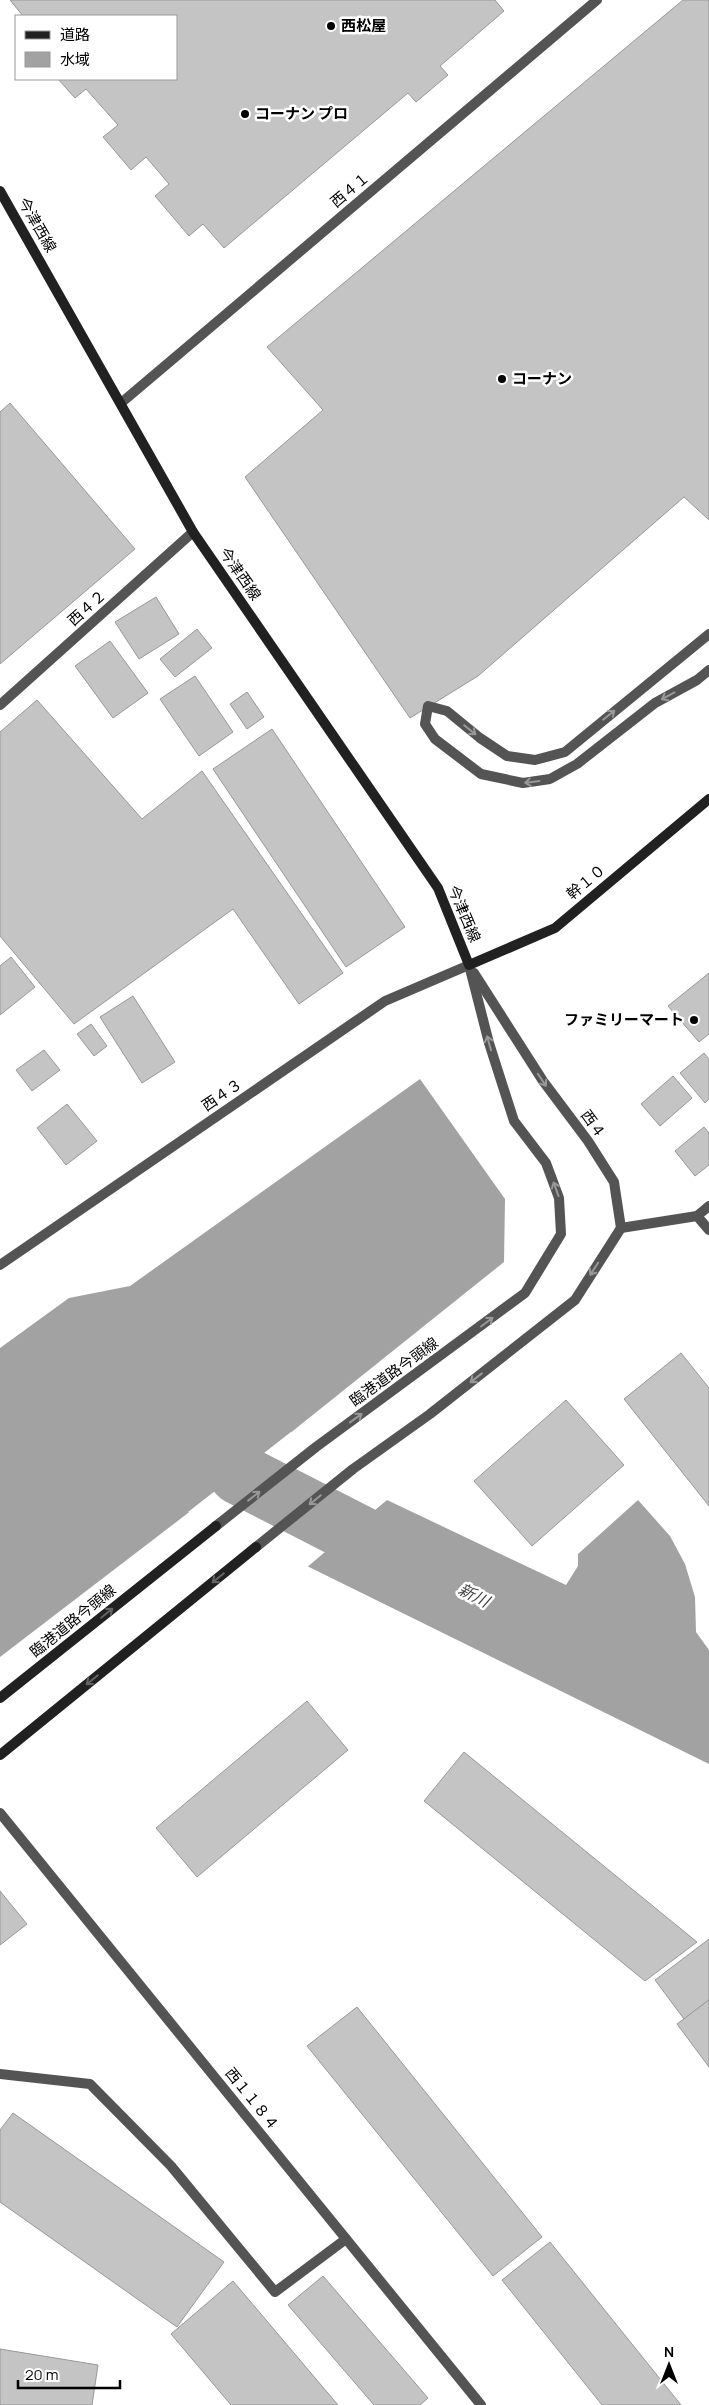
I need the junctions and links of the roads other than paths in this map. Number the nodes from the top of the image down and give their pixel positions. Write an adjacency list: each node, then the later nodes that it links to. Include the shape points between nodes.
1 (597, 0): 3 (street, 西４１)
2 (0, 191): 3 (street, 今津西線)
3 (121, 403): 4 (street, 今津西線)
4 (193, 532): 7 (street, 西４２); 9 (street, 今津西線, via 438,888)
5 (709, 634): 6 (street, one-way to 5, via 655,703 577,764 550,779 523,783 481,774 435,739 425,724 428,706 447,711 507,756 535,760 565,752)
6 (709, 670)
7 (0, 705)
8 (709, 799): 9 (street, 幹１０, via 555,928)
9 (469, 965): 12 (street, 西４, one-way to 12, via 543,1081 614,1182); 14 (street, 西４３, via 385,1001); 15 (street, 臨港道路今頭線, one-way to 9, via 316,1447 525,1293 560,1234 559,1198 546,1163 514,1121)
10 (709, 1206): 11 (street)
11 (697, 1216): 12 (street); 13 (street)
12 (621, 1228): 16 (street, one-way to 16, via 575,1300 430,1414 353,1469)
13 (709, 1230)
14 (0, 1265)
15 (0, 1698)
16 (0, 1755)
17 (0, 1812): 19 (street, 西１１８４)
18 (0, 2074): 19 (street, via 90,2084 171,2166 275,2292)
19 (346, 2239): 20 (street, 西１１８４)
20 (481, 2405)

